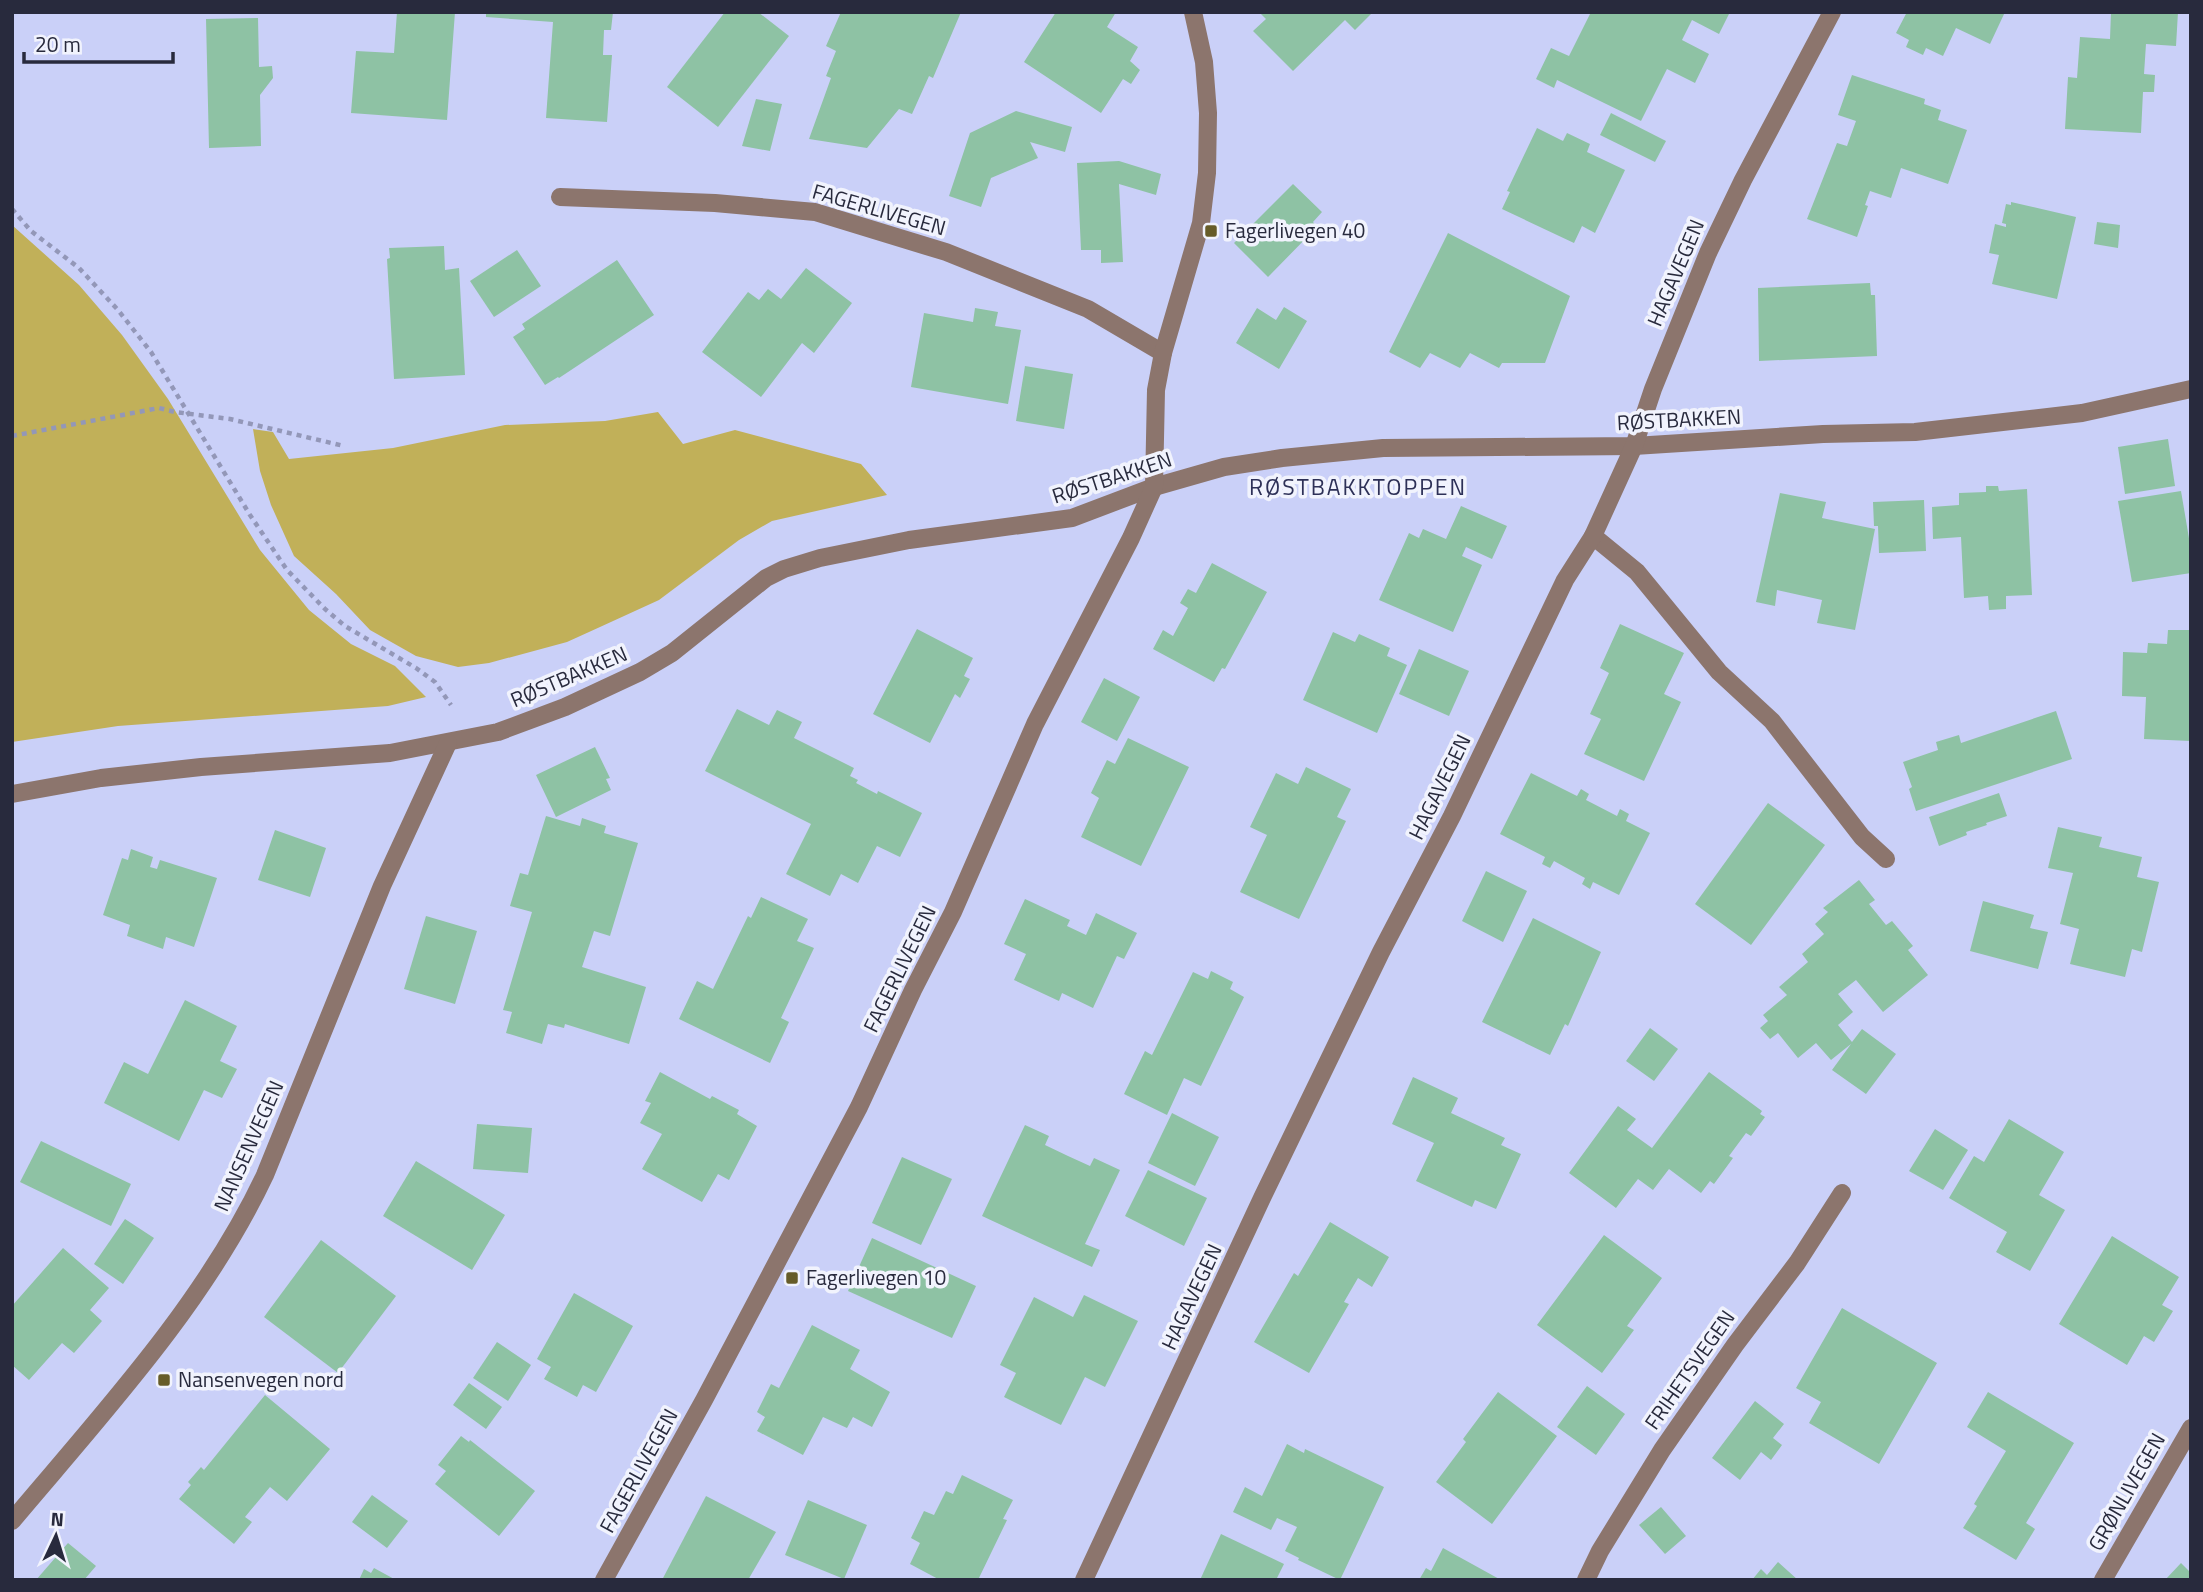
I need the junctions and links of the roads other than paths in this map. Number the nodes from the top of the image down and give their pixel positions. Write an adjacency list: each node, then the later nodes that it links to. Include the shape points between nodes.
1 (1193, 12): 4 (street, FAGERLIVEGEN, via 1204,62 1207,173 1201,223)
2 (1832, 12): 6 (street, HAGAVEGEN, via 1708,253)
3 (560, 197): 4 (street, FAGERLIVEGEN, via 814,212 946,252 1088,309)
4 (1163, 353): 7 (street, FAGERLIVEGEN, via 1156,390)
5 (2191, 389): 6 (street, RØSTBAKKEN, via 2082,413 1965,428)
6 (1634, 446): 7 (street, RØSTBAKKEN, via 1384,448 1224,467); 8 (street, HAGAVEGEN)
7 (1154, 486): 9 (street, RØSTBAKKEN, via 1073,518 909,540 799,563 766,578 672,653 640,672 498,732); 15 (street, FAGERLIVEGEN, via 1035,724 953,912 859,1107)
8 (1593, 536): 11 (street, via 1637,572 1719,672 1772,721 1862,837); 16 (street, HAGAVEGEN, via 1565,580 1381,952)
9 (448, 743): 10 (street, RØSTBAKKEN, via 390,753 100,778); 14 (street, NANSENVEGEN, via 382,886 247,1213 147,1361)
10 (12, 794)
11 (1886, 859)
12 (1842, 1193): 17 (street, FRIHETSVEGEN, via 1797,1264 1662,1450)
13 (2191, 1428): 18 (street, GRØNLIVEGEN)
14 (12, 1521)
15 (604, 1580)
16 (1084, 1580)
17 (1586, 1580)
18 (2103, 1580)

